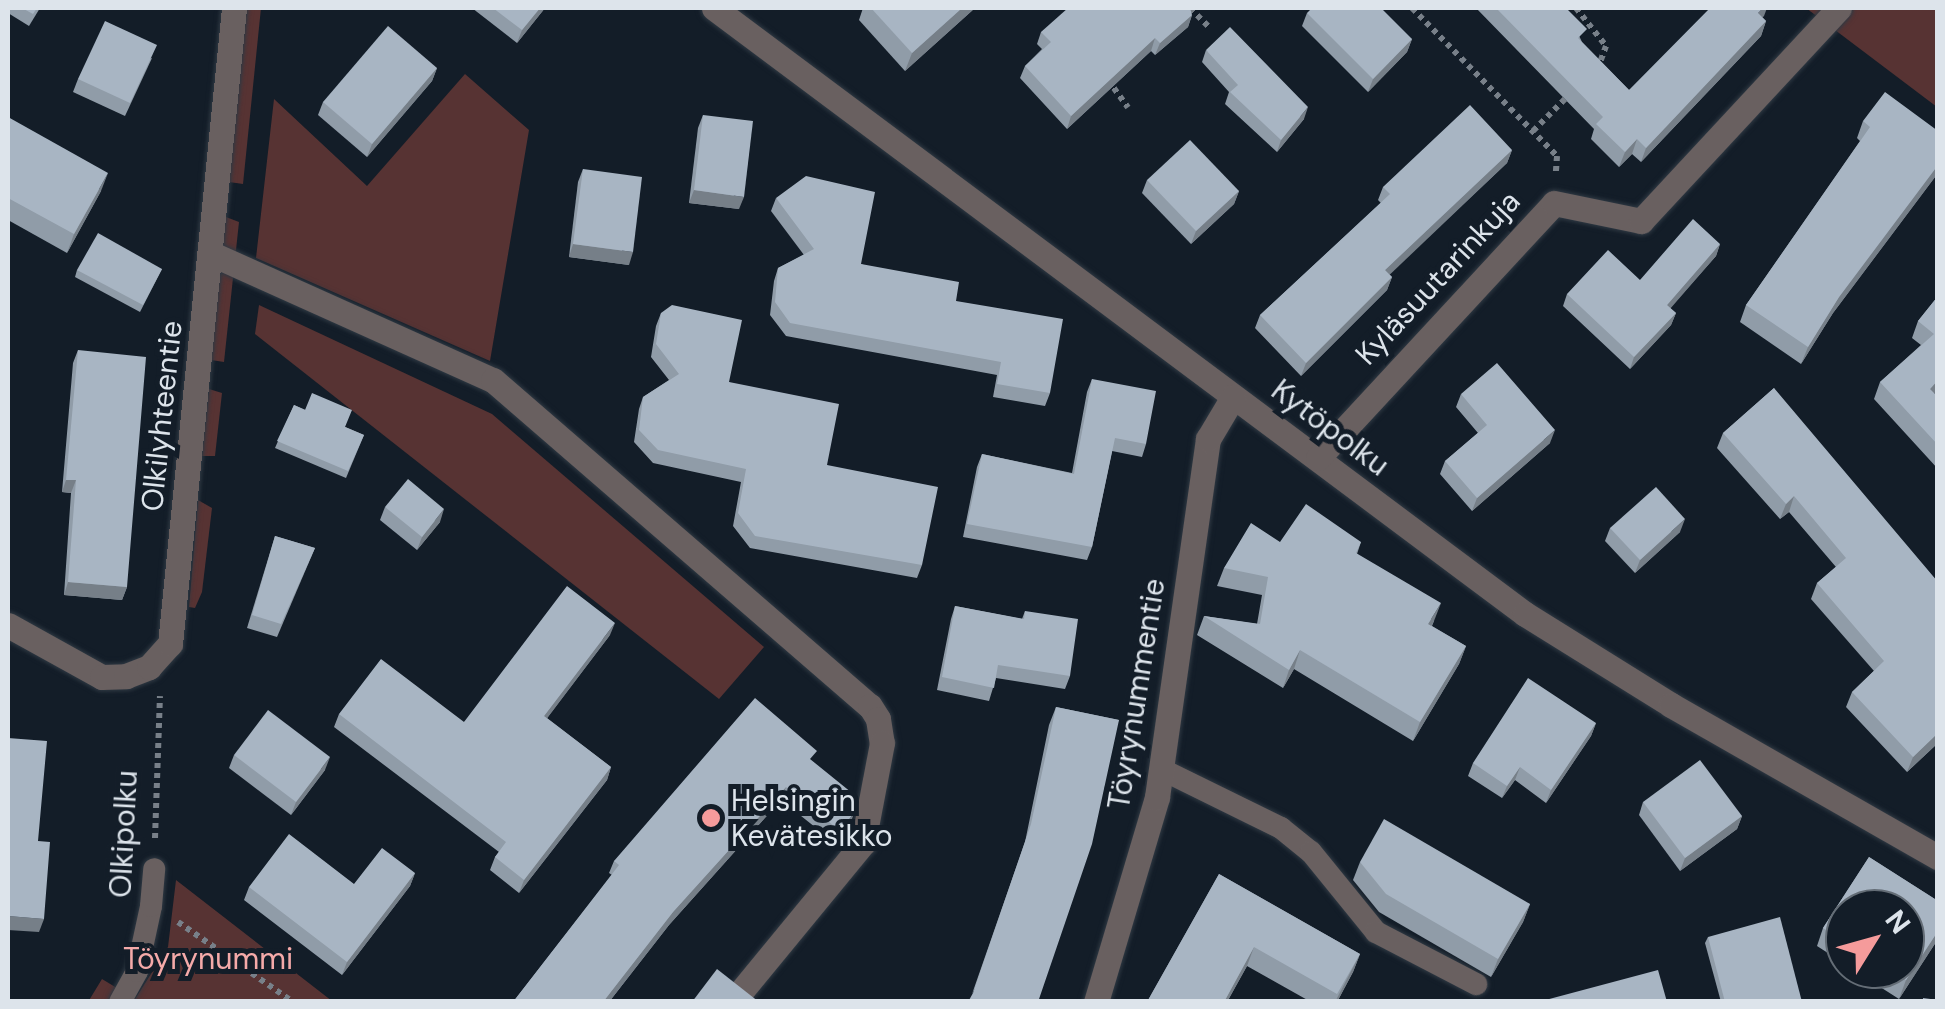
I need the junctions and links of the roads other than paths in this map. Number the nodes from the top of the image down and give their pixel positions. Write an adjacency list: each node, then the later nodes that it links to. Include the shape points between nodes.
1 (234, 8): 4 (street, Olkilyhteentie)
2 (714, 8): 5 (street, Kytöpolku)
3 (1839, 8): 6 (street, Kyläsuutarinkuja, via 1641,220 1554,202)
4 (212, 254): 7 (street, Olkilyhteentie, via 170,644 150,667 102,677); 12 (street, via 493,380 870,706 882,743 863,843)
5 (1233, 397): 6 (street, Kytöpolku); 8 (street, Töyrynummentie, via 1208,439)
6 (1318, 458): 9 (street, Kytöpolku, via 1525,614)
7 (8, 625)
8 (1161, 768): 11 (lane, via 1280,828 1311,852 1376,932); 14 (street, Töyrynummentie)
9 (1938, 857)
10 (154, 870): 13 (lane, Olkipolku, via 137,971)
11 (1476, 984)
12 (744, 988)
13 (120, 1002)
14 (1096, 1002)

